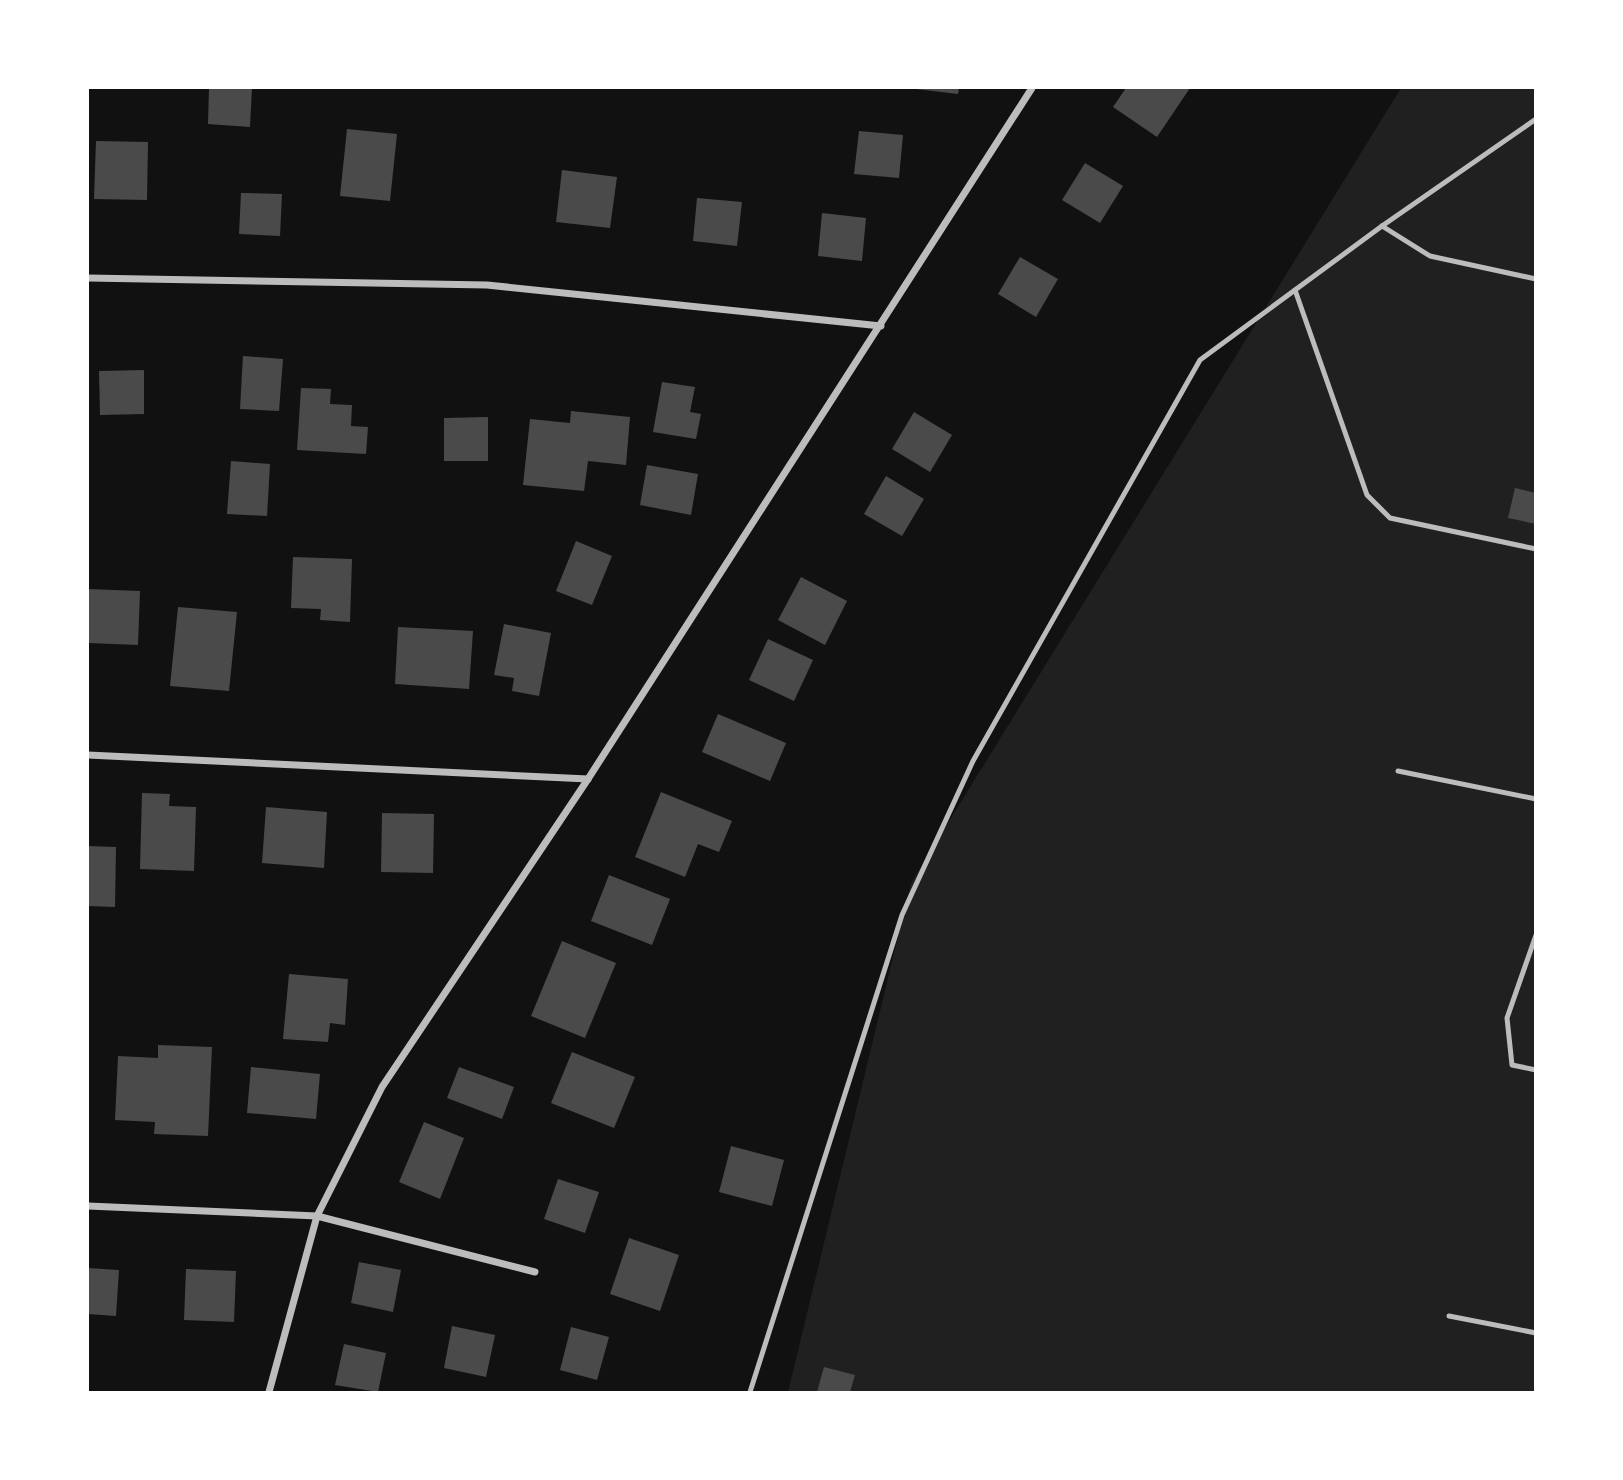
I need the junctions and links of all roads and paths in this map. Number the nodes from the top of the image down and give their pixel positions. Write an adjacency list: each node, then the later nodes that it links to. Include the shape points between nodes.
1 (1032, 88): 7 (street)
2 (1535, 119): 3 (lane)
3 (1382, 226): 5 (lane, via 1430,256); 6 (lane)
4 (88, 278): 7 (street, via 487,285)
5 (1535, 279)
6 (1295, 290): 8 (lane, via 1367,495 1390,518); 21 (lane, via 1200,360 973,761 902,915)
7 (881, 326): 11 (street)
8 (1535, 549)
9 (88, 755): 11 (street)
10 (1398, 771): 12 (lane)
11 (588, 779): 16 (street, via 383,1087)
12 (1535, 799)
13 (1535, 935): 14 (lane, via 1507,1018 1512,1065)
14 (1535, 1070)
15 (88, 1206): 16 (street)
16 (317, 1216): 17 (street); 20 (street)
17 (535, 1272)
18 (1449, 1316): 19 (lane)
19 (1535, 1333)
20 (269, 1392)
21 (750, 1392)

